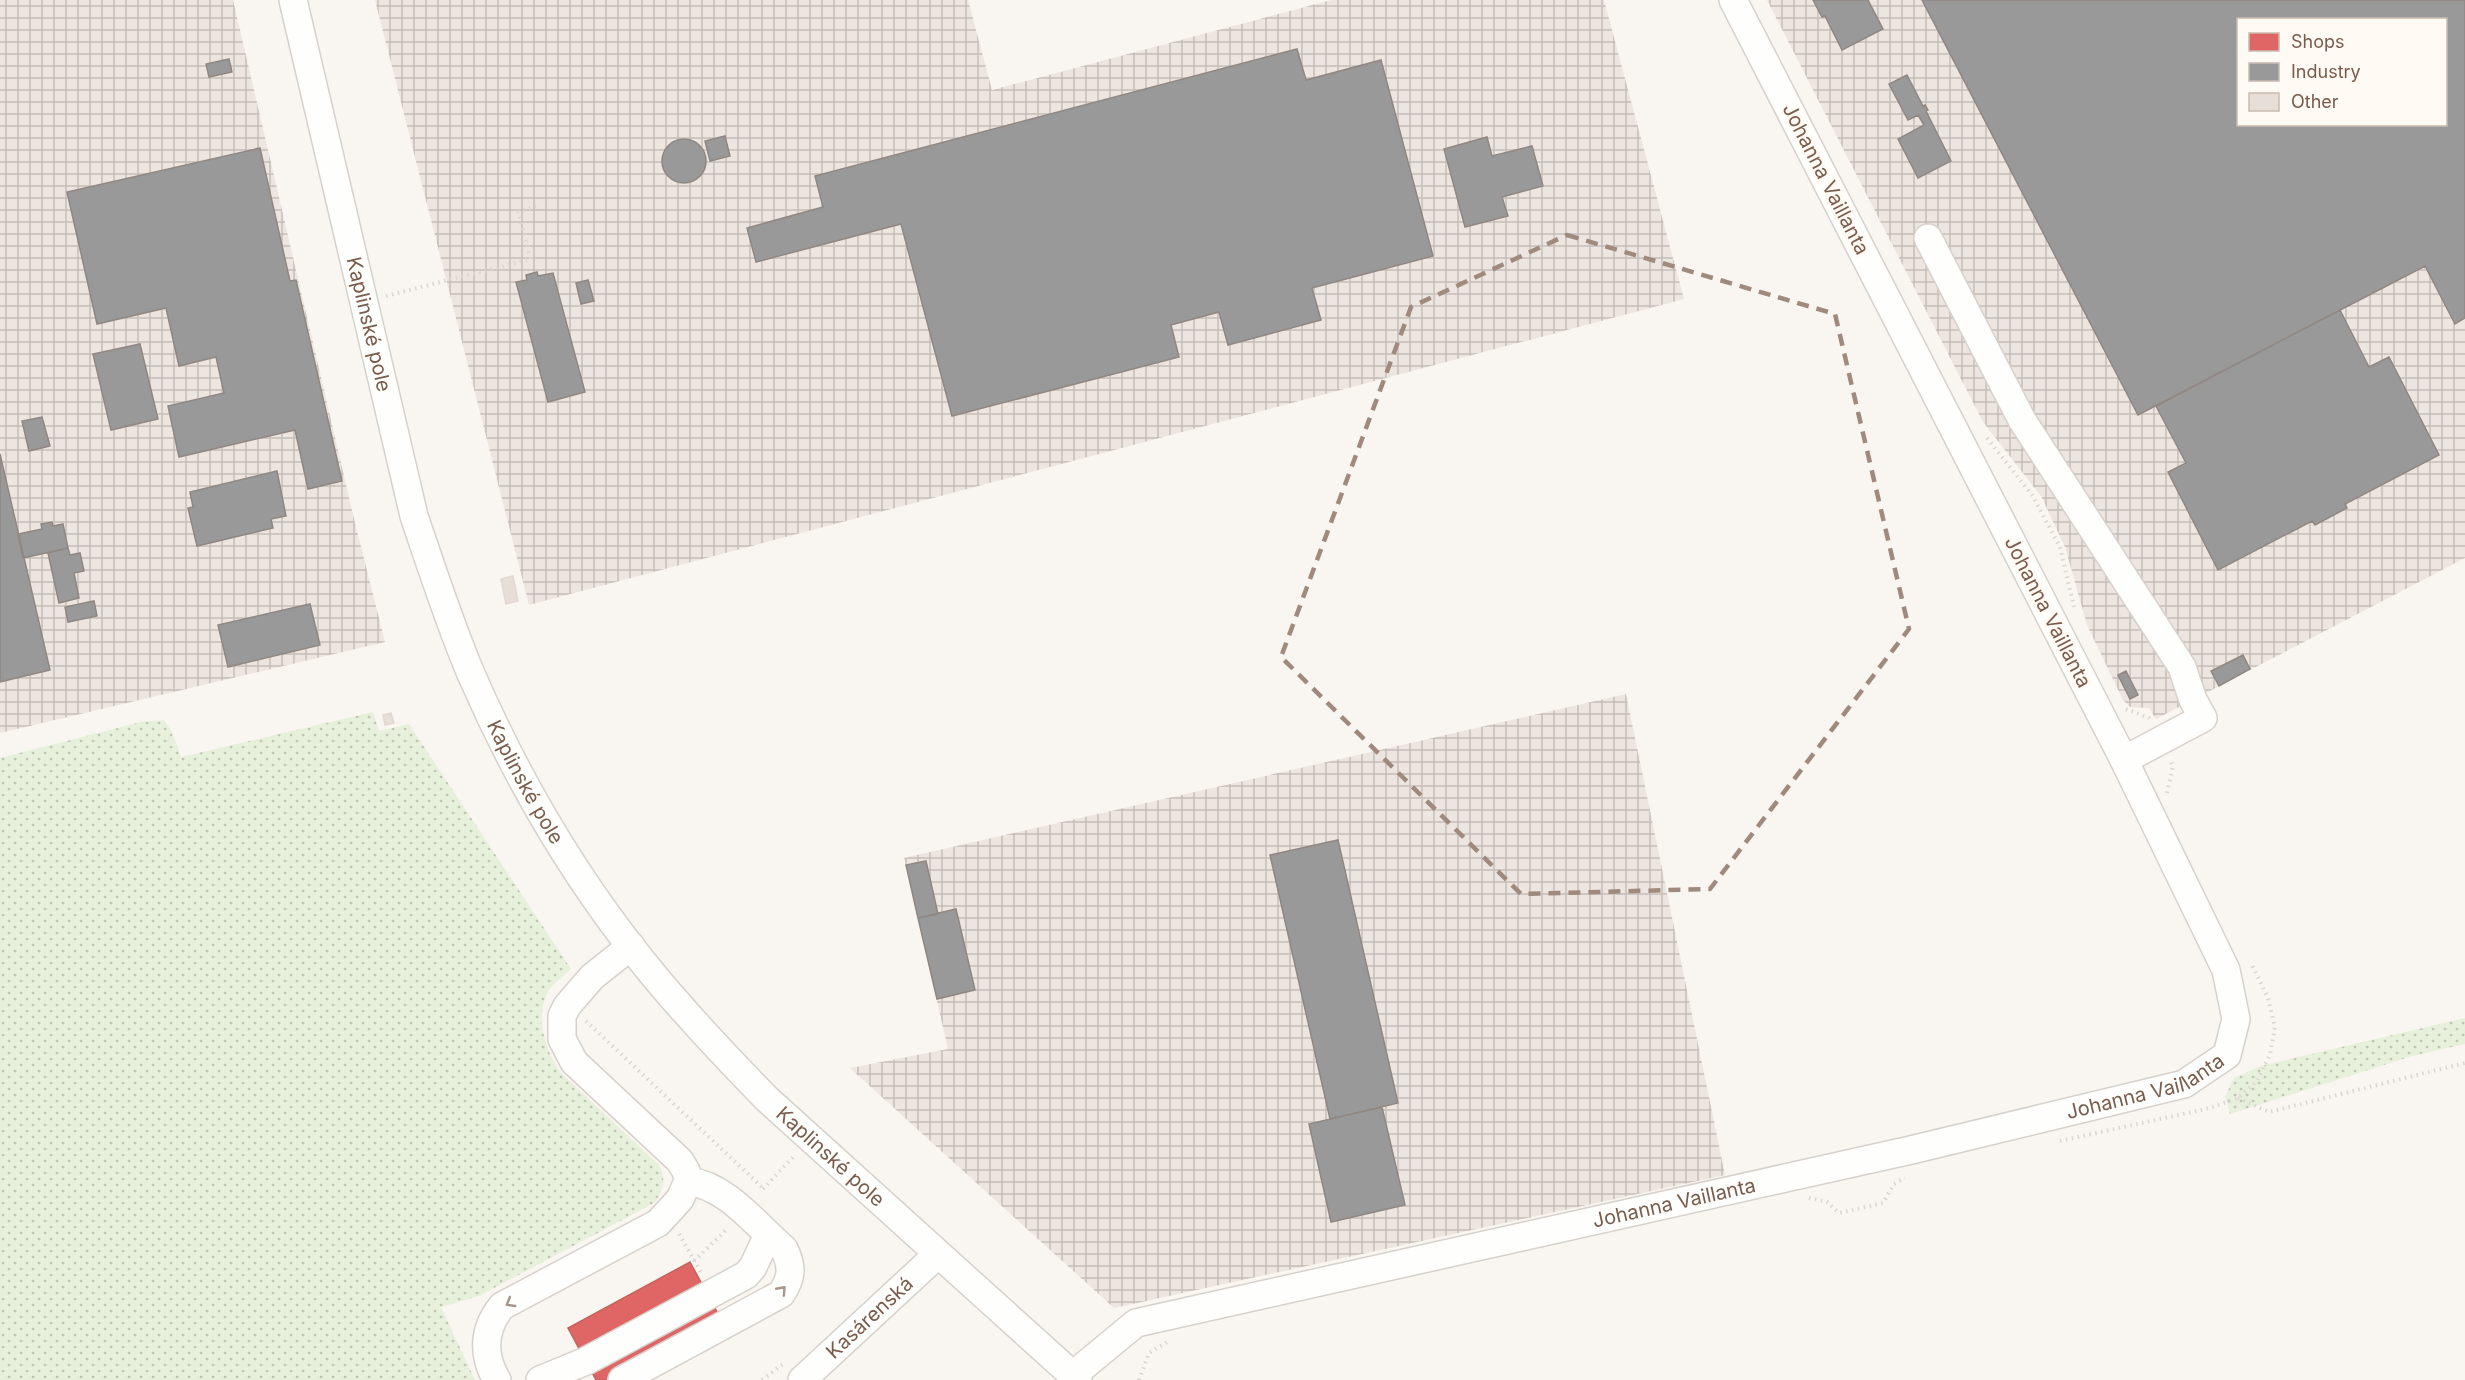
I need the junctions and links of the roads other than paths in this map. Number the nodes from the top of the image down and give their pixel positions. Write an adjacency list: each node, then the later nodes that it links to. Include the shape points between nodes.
1 (293, 0): 5 (street, Kaplinské pole, via 414,516 438,590 501,737 557,837)
2 (1733, 0): 4 (street, Johanna Vaillanta)
3 (1928, 238): 4 (street, via 2022,420 2182,667 2203,718)
4 (2124, 760): 9 (street, Johanna Vaillanta, via 2226,970 2236,1019 2227,1055 2184,1084 1911,1150 1136,1323)
5 (631, 946): 6 (street, via 592,977 567,1006 562,1016 562,1039 574,1062 675,1156); 8 (street, Kaplinské pole, via 767,1099)
6 (688, 1180): 7 (street, via 717,1189); 10 (street, one-way to 10, via 680,1199 665,1217 646,1230 502,1306 488,1330 486,1360)
7 (776, 1242): 11 (street, via 746,1275 586,1361); 12 (street, via 765,1281 754,1290); 13 (street, one-way to 7, via 781,1294 788,1284 790,1260)
8 (938, 1255): 9 (street, Kaplinské pole); 14 (street, Kasárenská)
9 (1075, 1377)
10 (497, 1380)
11 (540, 1380)
12 (585, 1380)
13 (622, 1380)
14 (802, 1380)

